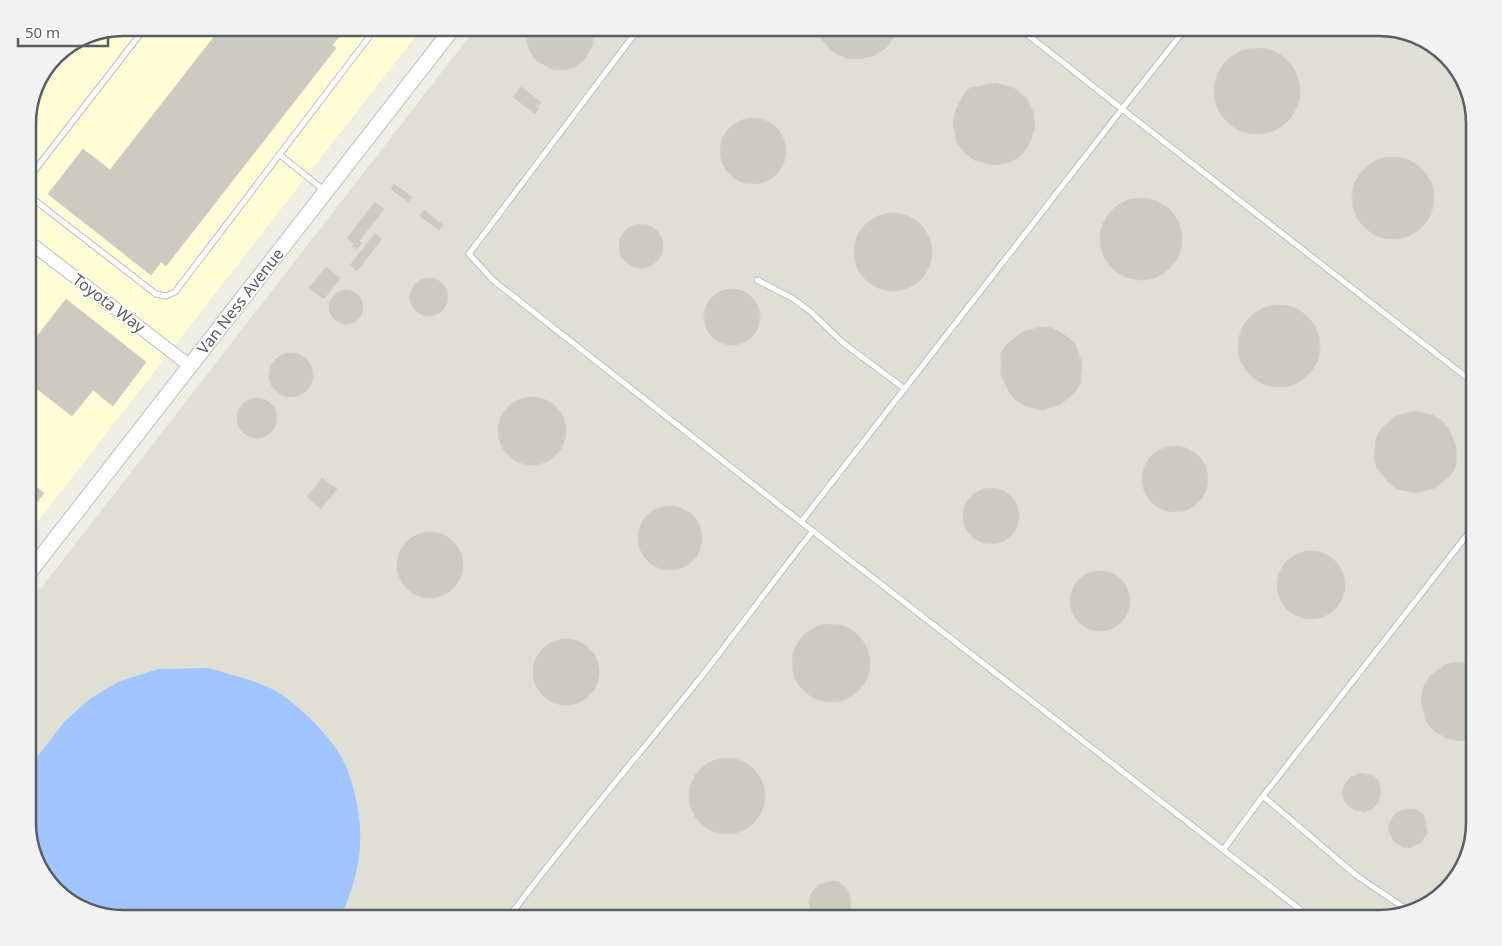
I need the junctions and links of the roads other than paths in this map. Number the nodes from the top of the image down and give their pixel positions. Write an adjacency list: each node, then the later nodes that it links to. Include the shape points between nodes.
1 (139, 36): 9 (lane)
2 (369, 36): 8 (lane)
3 (444, 36): 10 (main road, Van Ness Avenue)
4 (633, 36): 17 (lane, via 469,254 494,281)
5 (1029, 36): 7 (lane)
6 (1180, 36): 7 (lane)
7 (1122, 109): 15 (lane); 16 (lane)
8 (280, 155): 10 (lane); 11 (lane, via 175,292 166,296 156,294)
9 (36, 169)
10 (326, 191): 14 (main road, Van Ness Avenue)
11 (36, 201)
12 (36, 247): 14 (street, Toyota Way)
13 (757, 280): 16 (lane, via 792,298 842,342)
14 (190, 366): 20 (main road, Van Ness Avenue)
15 (1466, 377)
16 (905, 389): 17 (lane)
17 (801, 522): 18 (lane)
18 (813, 531): 22 (lane); 24 (lane)
19 (1466, 536): 21 (lane)
20 (36, 564)
21 (1263, 796): 22 (lane); 23 (lane, via 1357,876)
22 (1222, 850): 25 (lane)
23 (1403, 906)
24 (514, 910)
25 (1301, 910)

